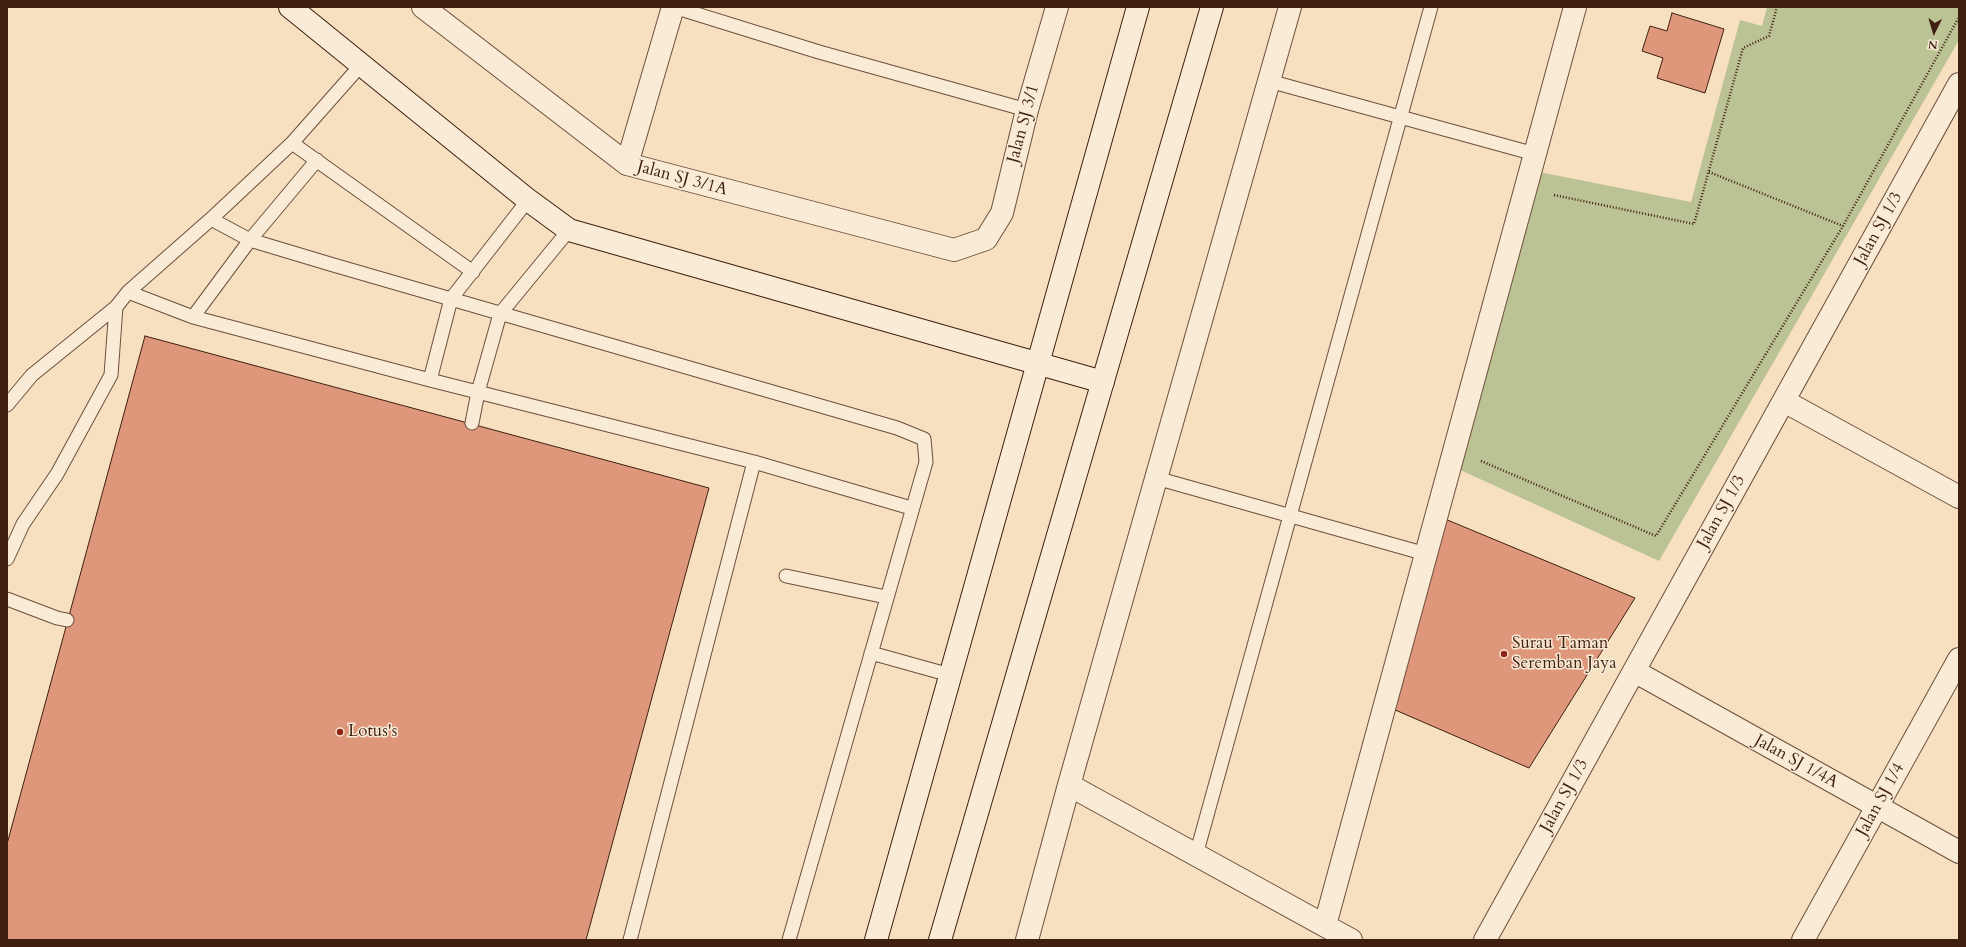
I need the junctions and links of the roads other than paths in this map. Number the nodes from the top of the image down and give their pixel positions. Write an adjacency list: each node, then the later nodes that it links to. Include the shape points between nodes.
1 (290, 7): 10 (street)
2 (423, 7): 18 (street, Jalan SJ 3/1A)
3 (674, 7): 13 (lane, via 819,52); 18 (street)
4 (1057, 7): 13 (street, Jalan SJ 3/1)
5 (1138, 7): 30 (street)
6 (1212, 7): 32 (street)
7 (1290, 7): 11 (street)
8 (1431, 7): 14 (lane)
9 (1575, 7): 16 (street)
10 (361, 65): 15 (lane); 19 (street)
11 (1269, 81): 14 (lane); 38 (street)
12 (1959, 84): 34 (street, Jalan SJ 1/3)
13 (1027, 110): 22 (street, Jalan SJ 3/1, via 1002,213)
14 (1401, 117): 16 (lane); 41 (lane)
15 (292, 143): 17 (lane); 20 (lane)
16 (1535, 154): 42 (street)
17 (316, 160): 23 (lane); 24 (lane)
18 (627, 164): 22 (street, Jalan SJ 3/1A, via 954,250)
19 (528, 200): 21 (street); 24 (lane)
20 (211, 219): 23 (lane); 25 (lane)
21 (569, 230): 28 (lane); 30 (street)
22 (986, 239)
23 (250, 240): 26 (lane); 29 (lane)
24 (473, 272): 26 (lane)
25 (128, 292): 27 (lane); 29 (lane)
26 (451, 299): 28 (lane); 31 (lane)
27 (116, 307): 35 (lane, via 32,374); 43 (lane, via 111,374 57,474 23,524)
28 (500, 314): 33 (lane); 40 (lane, via 897,428 924,439 926,462)
29 (193, 316): 31 (lane)
30 (1038, 364): 32 (street); 51 (street)
31 (430, 380): 33 (lane)
32 (1103, 382): 60 (street)
33 (478, 392): 36 (lane); 37 (lane)
34 (1784, 401): 39 (street); 50 (street, Jalan SJ 1/3)
35 (7, 405)
36 (472, 423)
37 (754, 462): 40 (lane); 57 (lane)
38 (1156, 478): 41 (lane); 52 (street)
39 (1959, 497)
40 (911, 508): 45 (lane)
41 (1292, 516): 42 (lane); 55 (lane)
42 (1426, 554): 56 (street)
43 (7, 559)
44 (786, 576): 45 (lane)
45 (886, 597): 48 (lane)
46 (7, 599): 47 (lane)
47 (67, 620)
48 (871, 653): 51 (lane); 58 (lane)
49 (1959, 659): 53 (street, Jalan SJ 1/4)
50 (1634, 671): 53 (street, Jalan SJ 1/4A); 63 (street, Jalan SJ 1/3)
51 (950, 674): 59 (street)
52 (1069, 785): 55 (street); 61 (street)
53 (1877, 806): 54 (street, Jalan SJ 1/4A); 64 (street, Jalan SJ 1/4)
54 (1959, 852)
55 (1196, 855): 56 (street)
56 (1325, 925): 62 (street)
57 (630, 940)
58 (790, 940)
59 (876, 940)
60 (940, 940)
61 (1027, 940)
62 (1351, 940)
63 (1485, 940)
64 (1803, 940)

